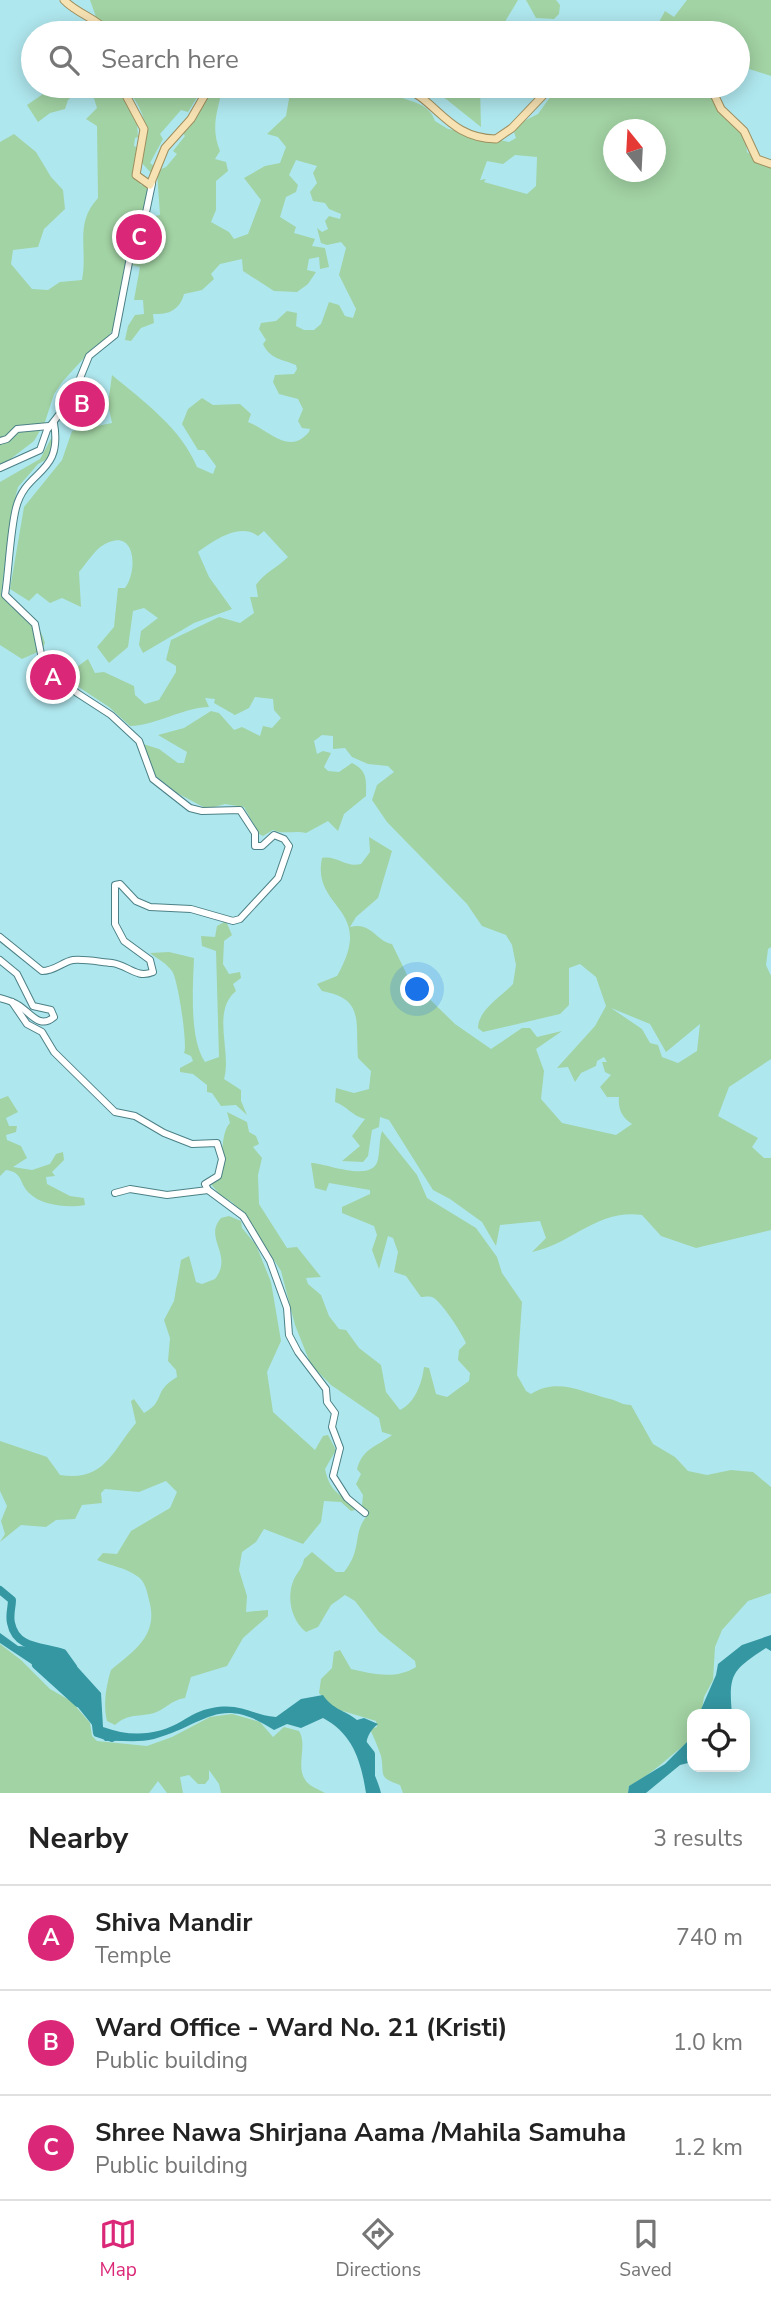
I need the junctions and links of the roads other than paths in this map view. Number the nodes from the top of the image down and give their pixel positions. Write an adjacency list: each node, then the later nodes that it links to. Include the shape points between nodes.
1 (64, 0): 2 (main road)
2 (96, 21)
3 (127, 98): 9 (main road, via 144,129 136,175 143,183)
4 (203, 98): 9 (main road, via 164,148)
5 (422, 98): 6 (main road, via 464,132 491,139 505,136)
6 (542, 98)
7 (716, 98): 8 (main road, via 741,127 757,159)
8 (771, 164)
9 (152, 184): 10 (street, via 144,222 131,252 115,335 89,356 72,398)
10 (52, 424): 11 (street, via 17,429); 12 (street, via 40,450); 13 (street, via 57,442 52,462 27,487 16,507 5,595 35,624 43,664 139,741 153,779 190,808 240,810 255,833 255,846 262,846 274,835 289,846 278,878 240,919 150,907 116,885 115,924 124,941 150,960 153,972 139,975 116,964 73,960 42,971)
11 (0, 441)
12 (0, 468)
13 (0, 937)
14 (0, 960): 16 (street, via 17,974 33,1006 51,1010 54,1017 39,1021)
15 (0, 998): 16 (street)
16 (12, 1002): 17 (street, via 27,1024 42,1032 54,1052 115,1112 135,1116 192,1144 217,1143 222,1159 218,1175 205,1184)
17 (208, 1190): 18 (street, via 167,1195 130,1189); 19 (street, via 243,1216 270,1261 287,1308 289,1335 326,1389 327,1402 335,1413 332,1427 340,1448 333,1476 347,1498)
18 (115, 1192)
19 (365, 1513)

